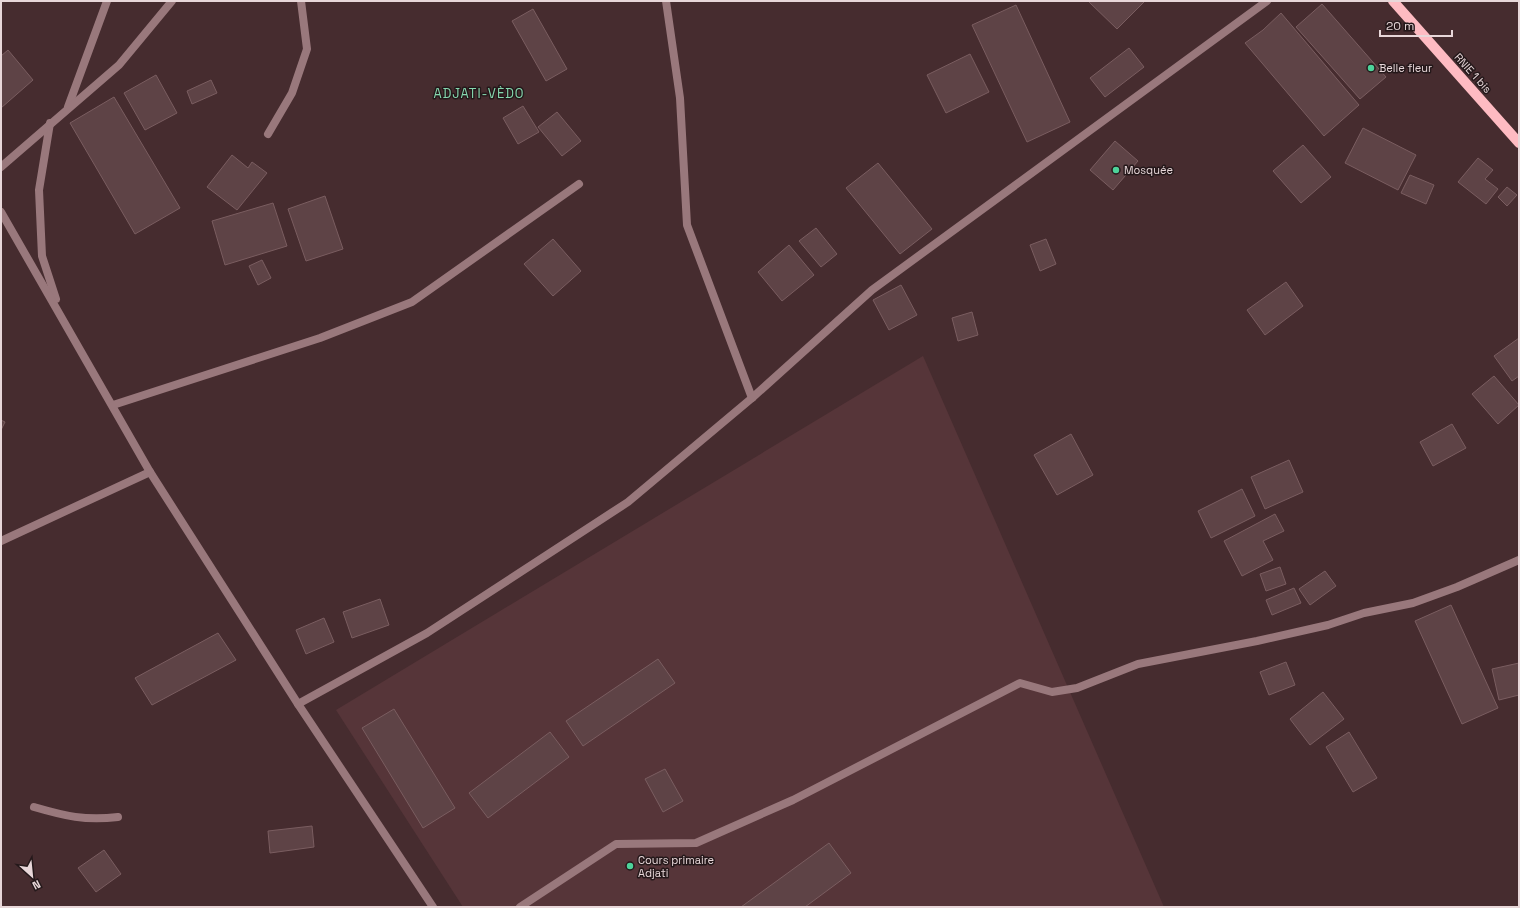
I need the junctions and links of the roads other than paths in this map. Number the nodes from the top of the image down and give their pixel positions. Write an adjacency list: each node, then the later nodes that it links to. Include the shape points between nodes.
1 (107, 1): 7 (street)
2 (172, 1): 7 (street, via 119,65)
3 (301, 1): 9 (street, via 306,49 292,93)
4 (666, 1): 15 (street, via 680,98 687,225)
5 (1267, 1): 15 (street, via 872,290)
6 (1393, 1): 10 (main road, RNIE 1 bis)
7 (68, 108): 8 (street)
8 (50, 123): 11 (street); 14 (street, via 39,190 42,256)
9 (268, 134)
10 (1519, 143)
11 (1, 167)
12 (579, 184): 16 (street, via 412,302 320,338)
13 (1, 212): 14 (street)
14 (60, 315): 16 (street)
15 (752, 398): 20 (street, via 628,502 427,633)
16 (113, 405): 17 (street)
17 (150, 472): 18 (street); 20 (street)
18 (1, 541)
19 (1519, 560): 24 (street, via 1413,603 1257,641 1138,664 1077,688 1052,692 1020,683 793,800 696,843 616,844)
20 (298, 704): 23 (street)
21 (34, 807): 22 (street, via 61,815 95,820)
22 (118, 817)
23 (433, 907)
24 (520, 907)

